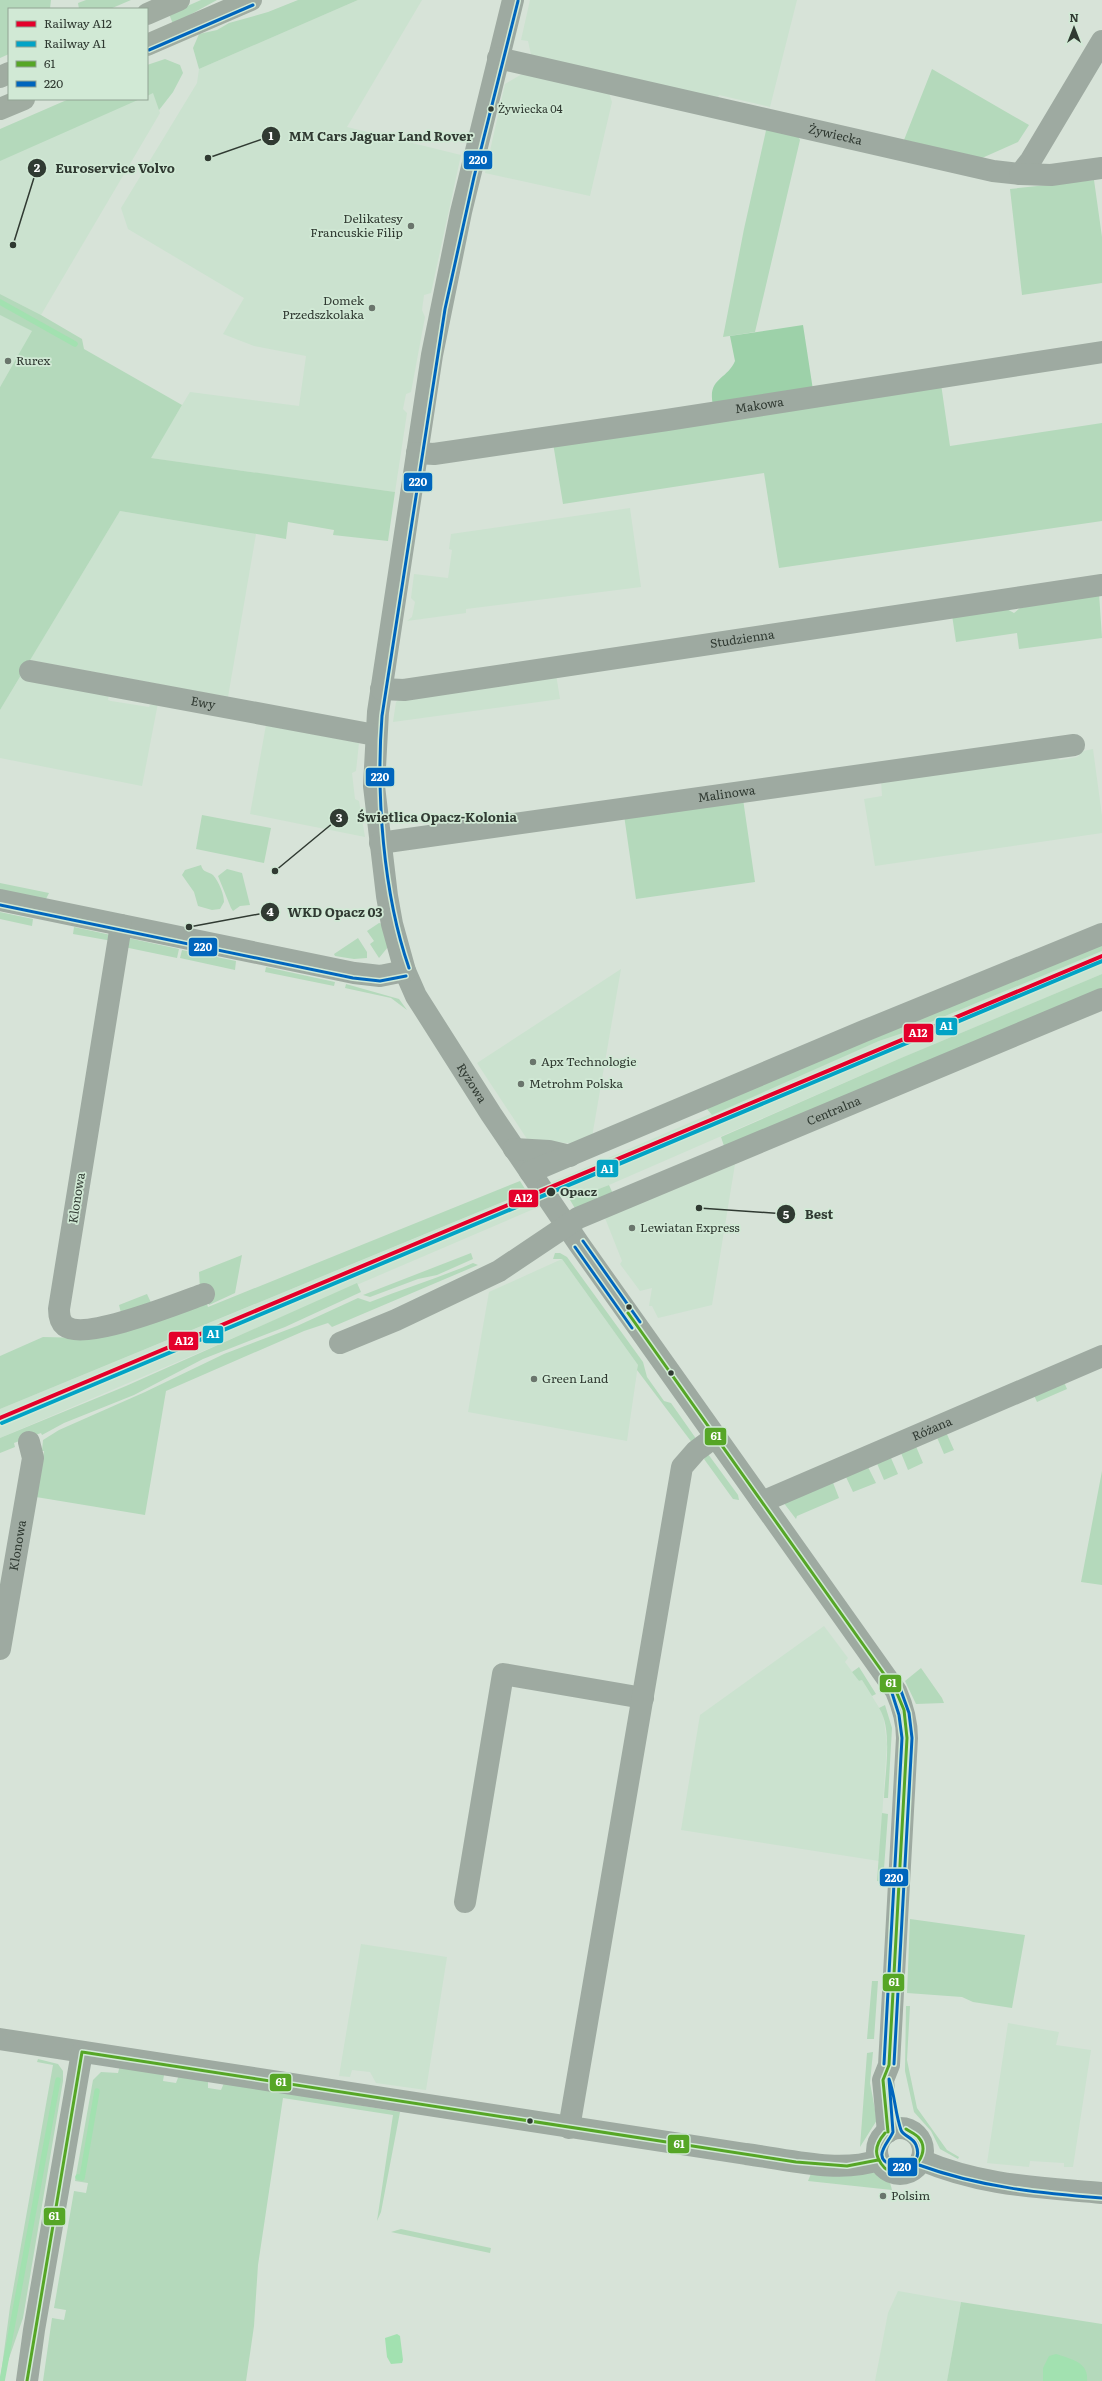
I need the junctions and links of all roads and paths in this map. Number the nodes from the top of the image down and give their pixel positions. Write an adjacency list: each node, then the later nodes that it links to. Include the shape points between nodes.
1 (179, 0): 4 (main road)
2 (251, 0): 6 (main road)
3 (513, 0): 7 (street, Ryżowa)
4 (148, 14)
5 (1102, 41): 11 (street, via 1031,160)
6 (148, 45)
7 (498, 58): 11 (street, Żywiecka, via 993,171); 13 (street, Ryżowa, via 445,287)
8 (22, 100): 9 (main road)
9 (0, 109)
10 (1102, 168): 11 (street, Żywiecka, via 1051,175)
11 (1020, 174)
12 (1102, 352): 13 (street, Makowa, via 633,426 434,454)
13 (417, 453): 16 (street, Ryżowa)
14 (1102, 585): 16 (street, Studzienna, via 404,690)
15 (30, 671): 17 (street, Ewy)
16 (381, 688): 17 (street, Ryżowa)
17 (375, 736): 19 (street, Ryżowa, via 374,776)
18 (1074, 745): 19 (street, Malinowa)
19 (380, 843): 23 (street, Ryżowa, via 389,912)
20 (0, 900): 21 (street)
21 (121, 925): 23 (street, via 354,973 380,976); 29 (street, Klonowa, via 59,1310 60,1318 63,1325 71,1329 95,1330)
22 (1102, 934): 26 (street, via 850,1036)
23 (405, 971): 25 (street, Ryżowa, via 426,1014)
24 (1102, 998): 28 (street, Centralna, via 578,1218)
25 (514, 1149): 26 (street, via 549,1151); 27 (street, Ryżowa)
26 (570, 1156): 27 (street)
27 (530, 1172): 28 (street, Ryżowa)
28 (567, 1226): 30 (street, Centralna, via 499,1272); 32 (street, Ryżowa)
29 (204, 1294)
30 (340, 1343)
31 (1102, 1356): 34 (street, Różana)
32 (716, 1436): 34 (street, Ryżowa); 36 (street, via 696,1451 682,1467)
33 (29, 1442): 35 (street, Klonowa, via 33,1458)
34 (762, 1502): 41 (street, Ryżowa, via 896,1691 906,1719 889,2065 898,2088)
35 (0, 1649)
36 (643, 1698): 37 (street, via 503,1674); 40 (street)
37 (465, 1902)
38 (0, 2039): 39 (street)
39 (82, 2052): 40 (street); 45 (street)
40 (569, 2128): 42 (street, via 832,2165 859,2165)
41 (897, 2130): 42 (street, via 879,2141); 43 (street, via 912,2132 920,2141)
42 (878, 2160): 43 (street, via 887,2170 900,2174 912,2170)
43 (920, 2160): 44 (street, via 967,2177 997,2183)
44 (1102, 2193)
45 (27, 2381)

